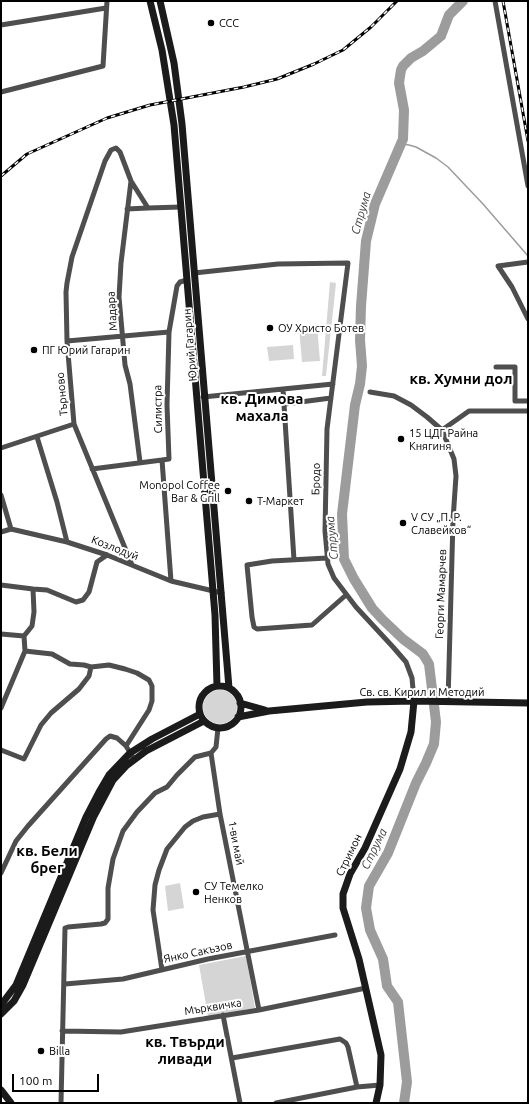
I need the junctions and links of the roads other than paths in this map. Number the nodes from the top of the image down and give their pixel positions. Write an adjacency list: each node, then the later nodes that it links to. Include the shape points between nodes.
1 (107, 1): 5 (street)
2 (150, 1): 10 (street, Юрий Гагарин, via 168,80)
3 (160, 1): 14 (street, Юрий Гагарин, via 171,49 182,124)
4 (495, 1): 9 (street)
5 (106, 8): 6 (street); 7 (street, via 102,66)
6 (1, 25)
7 (1, 92)
8 (131, 181): 11 (street); 12 (street, Мадара); 19 (street, Търново, via 120,152 116,148 111,150 104,162 72,257 66,292)
9 (528, 186)
10 (181, 207): 11 (street); 15 (street, Юрий Гагарин)
11 (148, 208): 12 (street)
12 (127, 209): 18 (street, Мадара, via 119,297)
13 (528, 262): 16 (street, via 498,266)
14 (194, 273): 21 (street, Бродо, via 278,264 348,263); 24 (street, Юрий Гагарин)
15 (187, 280): 17 (street, via 177,286); 25 (street, Юрий Гагарин)
16 (528, 319)
17 (169, 332): 18 (street); 34 (street, Силистра, via 169,459)
18 (123, 336): 19 (street); 35 (street, Мадара)
19 (67, 341): 30 (street, Търново)
20 (496, 367): 27 (street, via 515,367 515,401)
21 (333, 384): 22 (street); 26 (street, Бродо)
22 (283, 389): 24 (street); 28 (street)
23 (370, 392): 31 (street, Георги Мамарчев, via 394,396 427,416)
24 (205, 396): 25 (street); 49 (street, Юрий Гагарин)
25 (197, 397): 48 (street, Юрий Гагарин)
26 (331, 398): 28 (street); 42 (street, Бродо, via 325,491)
27 (528, 401)
28 (284, 404): 43 (street)
29 (528, 411): 31 (street, via 468,411)
30 (74, 424): 32 (street); 36 (street, Търново)
31 (442, 430): 59 (street, Георги Мамарчев, via 454,459 456,476)
32 (37, 437): 33 (street); 40 (street)
33 (1, 448)
34 (162, 460): 35 (street); 45 (street, Силистра)
35 (140, 462): 36 (street)
36 (92, 469): 44 (street, Търново)
37 (1, 495): 38 (street)
38 (11, 528): 39 (street); 40 (street, Козлодуй)
39 (1, 532)
40 (67, 542): 41 (street, Козлодуй)
41 (107, 555): 44 (street, Козлодуй); 47 (street, via 97,562 89,592 83,600 76,602 48,590)
42 (327, 558): 43 (street); 50 (street, Бродо, via 334,578)
43 (294, 560): 50 (street, via 247,565 252,617 257,629 312,625)
44 (132, 565): 45 (street, Козлодуй)
45 (171, 581): 48 (street, Козлодуй)
46 (1, 585): 47 (street)
47 (32, 590): 52 (street, via 32,626)
48 (213, 590): 49 (street, Козлодуй); 55 (street, Юрий Гагарин)
49 (222, 593): 56 (street, Юрий Гагарин)
50 (346, 594): 57 (street, Бродо, via 406,662)
51 (1, 634): 52 (street)
52 (24, 636): 53 (street)
53 (25, 651): 54 (street, via 52,654 70,664); 62 (street)
54 (91, 667): 67 (street, via 109,666 126,669 144,676 152,686 149,710); 68 (street, via 89,676 79,689 41,725 24,759)
55 (217, 686): 56 (street); 65 (street, via 210,688 202,696 199,703)
56 (229, 688): 60 (street, via 238,696)
57 (414, 691): 58 (street, Стримон)
58 (417, 701): 59 (street, Св. св. Кирил и Методий); 63 (street, Св. св. Кирил и Методий, via 367,702); 77 (street, Стримон, via 400,769 343,894 344,908)
59 (444, 702): 61 (street, Св. св. Кирил и Методий)
60 (240, 703): 63 (street, Св. св. Кирил и Методий); 64 (street)
61 (528, 704)
62 (1, 708)
63 (269, 711): 64 (street, Св. св. Кирил и Методий)
64 (238, 717): 66 (street, via 231,724)
65 (202, 718): 66 (street, via 210,726); 70 (street, via 166,740)
66 (218, 728): 69 (street, 1-ви май, via 216,747)
67 (126, 746): 70 (street); 72 (street, via 117,738 110,736 99,746 16,841)
68 (1, 750)
69 (211, 753): 71 (street, 1-ви май); 76 (street, via 195,757 167,787 155,793 123,831 113,859 108,888 108,919 101,924 65,928)
70 (132, 756): 78 (street, via 109,775 99,792 76,840 16,985); 80 (street, via 106,792 23,985 14,1001)
71 (220, 814): 74 (street, 1-ви май); 75 (street, via 193,821 171,843 163,859 156,885 154,910)
72 (1, 873)
73 (335, 935): 74 (street, Янко Сакъзов)
74 (248, 952): 75 (street, Янко Сакъзов); 79 (street, 1-ви май)
75 (162, 970): 76 (street, Янко Сакъзов, via 123,979)
76 (65, 984): 82 (street)
77 (366, 988): 79 (street, Мърквичка); 84 (street, Стримон, via 381,1054)
78 (1, 1005)
79 (259, 1010): 81 (street, Мърквичка)
80 (1, 1014)
81 (224, 1015): 82 (street, Мърквичка, via 121,1032); 83 (street)
82 (62, 1031): 88 (street)
83 (232, 1058): 85 (street, via 340,1039 348,1046); 89 (street)
84 (380, 1085): 85 (street); 91 (street, Стримон)
85 (356, 1087): 90 (street)
86 (1, 1090): 87 (street)
87 (11, 1103)
88 (61, 1103)
89 (240, 1103)
90 (276, 1103)
91 (376, 1103)

